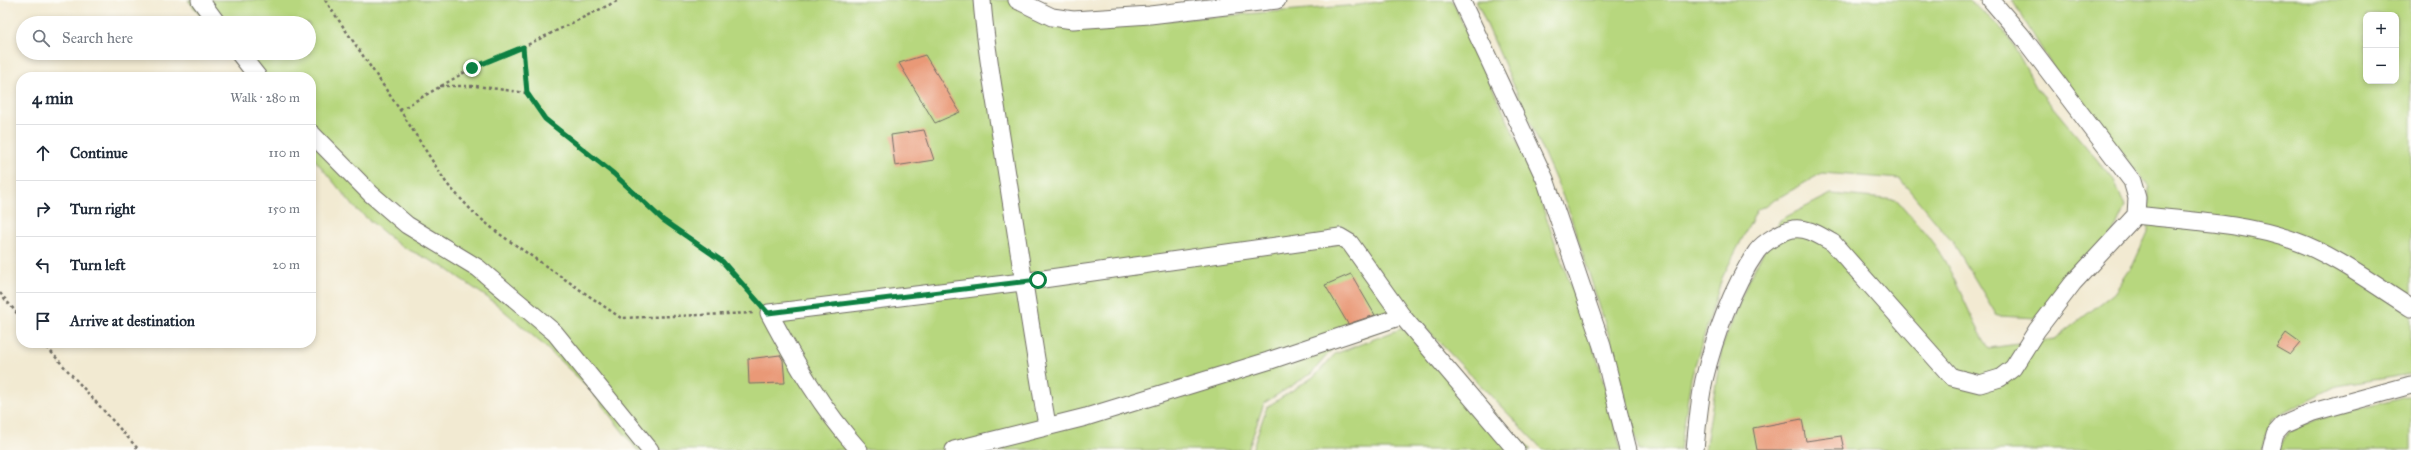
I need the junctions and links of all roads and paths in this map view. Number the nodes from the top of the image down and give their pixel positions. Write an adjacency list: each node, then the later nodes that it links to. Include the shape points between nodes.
1 (200, 0): 9 (street)
2 (325, 0): 15 (path)
3 (619, 0): 10 (path)
4 (982, 0): 18 (street, via 986,49 1006,164)
5 (1017, 0): 6 (street, via 1052,17 1073,20 1150,15)
6 (1277, 0)
7 (1461, 0): 32 (street, via 1545,179 1602,346)
8 (1991, 0): 17 (street, via 2021,35 2132,180 2137,198)
9 (212, 16)
10 (523, 47): 13 (path, via 472,68); 14 (path)
11 (245, 60): 12 (street)
12 (254, 72)
13 (438, 86): 14 (path, via 476,86); 15 (path)
14 (527, 93): 22 (path, via 545,119 614,174 663,220 722,261)
15 (400, 110): 22 (path, via 447,184 474,213 514,245 621,318)
16 (316, 138): 28 (street, via 407,226 478,268 555,333)
17 (2136, 215): 20 (street, via 2248,229 2296,241 2337,262); 33 (street, via 2074,283 2037,330 2013,368 2000,378 1980,384 1952,376 1832,243 1808,230 1793,229 1780,233 1758,250 1739,284 1713,343 1703,382)
18 (1022, 282): 22 (street); 23 (street, via 1340,237 1350,243); 26 (street)
19 (0, 293): 21 (path)
20 (2411, 308)
21 (16, 312)
22 (768, 313): 29 (street, via 802,375 839,428)
23 (1402, 316): 26 (street, via 1268,361 1086,417); 31 (street)
24 (47, 348): 27 (path)
25 (2411, 385): 34 (street, via 2320,410 2283,425 2275,434)
26 (1047, 426): 30 (street)
27 (139, 450)
28 (650, 450)
29 (859, 450)
30 (954, 450)
31 (1516, 450)
32 (1628, 450)
33 (1695, 450)
34 (2271, 450)

